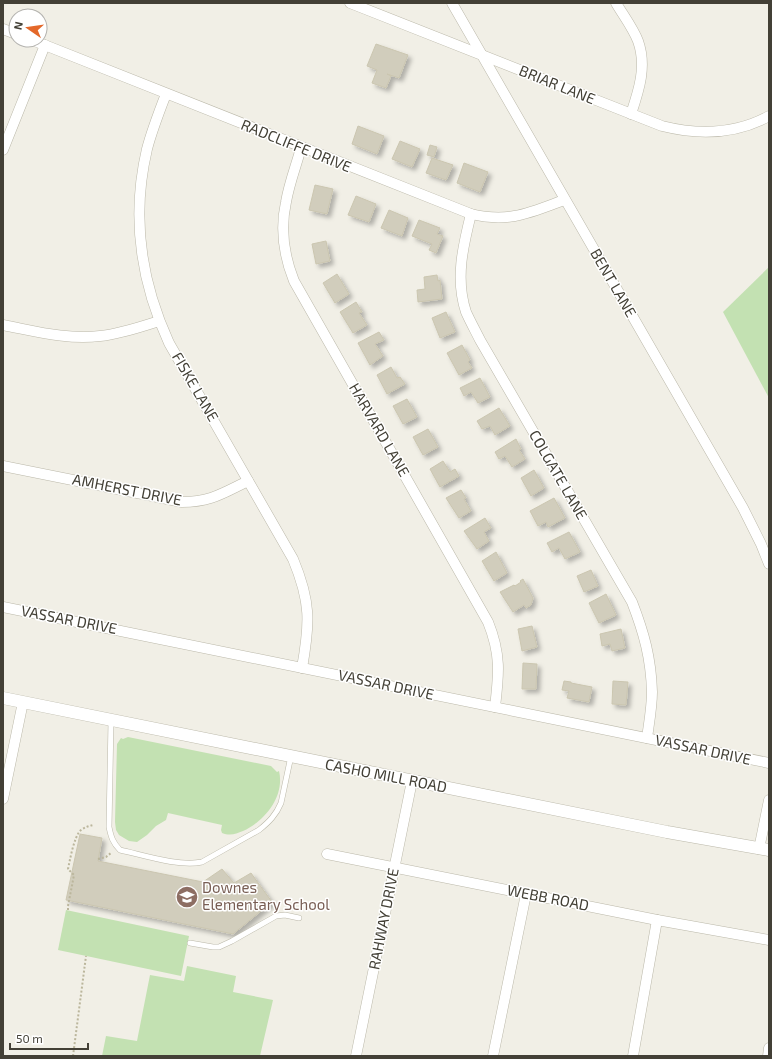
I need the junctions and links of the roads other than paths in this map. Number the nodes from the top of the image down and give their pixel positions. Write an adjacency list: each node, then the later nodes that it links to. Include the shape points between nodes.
1 (350, 3): 6 (street, BRIAR LANE)
2 (452, 3): 6 (street, BENT LANE)
3 (616, 3): 8 (street, via 638,40 642,56 639,88)
4 (48, 46): 7 (street, RADCLIFFE DRIVE)
5 (44, 48): 11 (street)
6 (483, 56): 8 (street, BRIAR LANE); 12 (street, BENT LANE)
7 (166, 94): 10 (street, RADCLIFFE DRIVE); 14 (street, FISKE LANE, via 148,148 139,218 146,277)
8 (631, 114): 9 (street, BRIAR LANE, via 662,126 698,132 730,129)
9 (769, 116)
10 (302, 148): 13 (street, RADCLIFFE DRIVE); 23 (street, HARVARD LANE, via 283,220 285,252 289,267 294,281 488,622 499,667)
11 (3, 150)
12 (564, 200): 13 (street, RADCLIFFE DRIVE, via 513,217 486,218); 18 (street, BENT LANE, via 743,508)
13 (471, 214): 25 (street, COLGATE LANE, via 462,250 460,279 466,311 480,340 632,602 644,635 649,660 652,693)
14 (160, 321): 15 (street, via 116,334 86,338 57,336); 17 (street, FISKE LANE, via 169,343)
15 (3, 325)
16 (3, 466): 17 (street, AMHERST DRIVE, via 182,502 216,497)
17 (248, 481): 20 (street, FISKE LANE, via 300,576 308,622)
18 (769, 564)
19 (3, 607): 20 (street, VASSAR DRIVE)
20 (302, 668): 23 (street, VASSAR DRIVE)
21 (3, 698): 22 (street, CASHO MILL ROAD)
22 (23, 702): 24 (street, CASHO MILL ROAD); 29 (street)
23 (495, 707): 25 (street, VASSAR DRIVE)
24 (112, 720): 26 (street, CASHO MILL ROAD); 26 (lane, via 109,827 111,838 120,850 171,861 194,864 202,862 267,824 281,803)
25 (647, 738): 27 (street, VASSAR DRIVE)
26 (291, 756): 28 (street, CASHO MILL ROAD)
27 (769, 763)
28 (412, 781): 32 (street, CASHO MILL ROAD); 34 (street, RAHWAY DRIVE)
29 (5, 782): 30 (street)
30 (3, 799)
31 (769, 800): 32 (street)
32 (764, 849)
33 (327, 854): 34 (street, WEBB ROAD)
34 (394, 867): 35 (street, WEBB ROAD); 41 (street, RAHWAY DRIVE)
35 (526, 894): 37 (street, WEBB ROAD); 42 (street)
36 (299, 918): 39 (lane, via 276,916 219,947)
37 (657, 920): 38 (street, WEBB ROAD); 43 (street)
38 (769, 940)
39 (190, 943)
40 (769, 1048): 44 (street)
41 (356, 1056)
42 (493, 1056)
43 (633, 1056)
44 (768, 1056)

